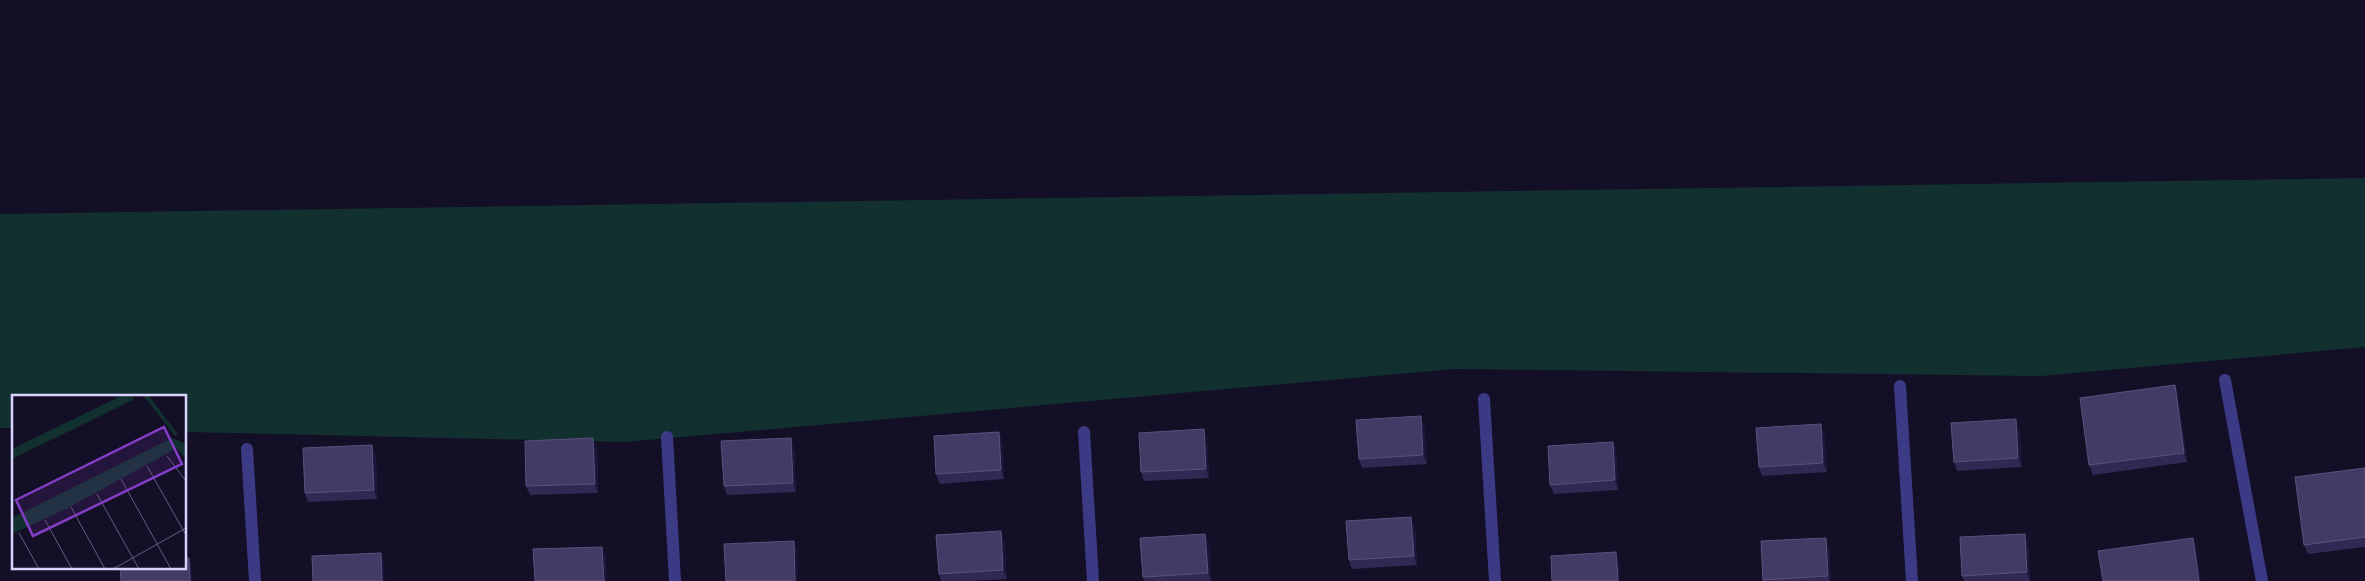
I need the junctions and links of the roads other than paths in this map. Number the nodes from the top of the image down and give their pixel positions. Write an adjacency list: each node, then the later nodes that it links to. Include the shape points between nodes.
1 (2225, 380): 12 (street)
2 (1900, 386): 11 (street)
3 (1484, 400): 10 (street)
4 (1084, 432): 9 (street)
5 (667, 437): 8 (street)
6 (247, 449): 7 (street)
7 (255, 581)
8 (675, 581)
9 (1093, 581)
10 (1495, 581)
11 (1912, 581)
12 (2262, 581)

